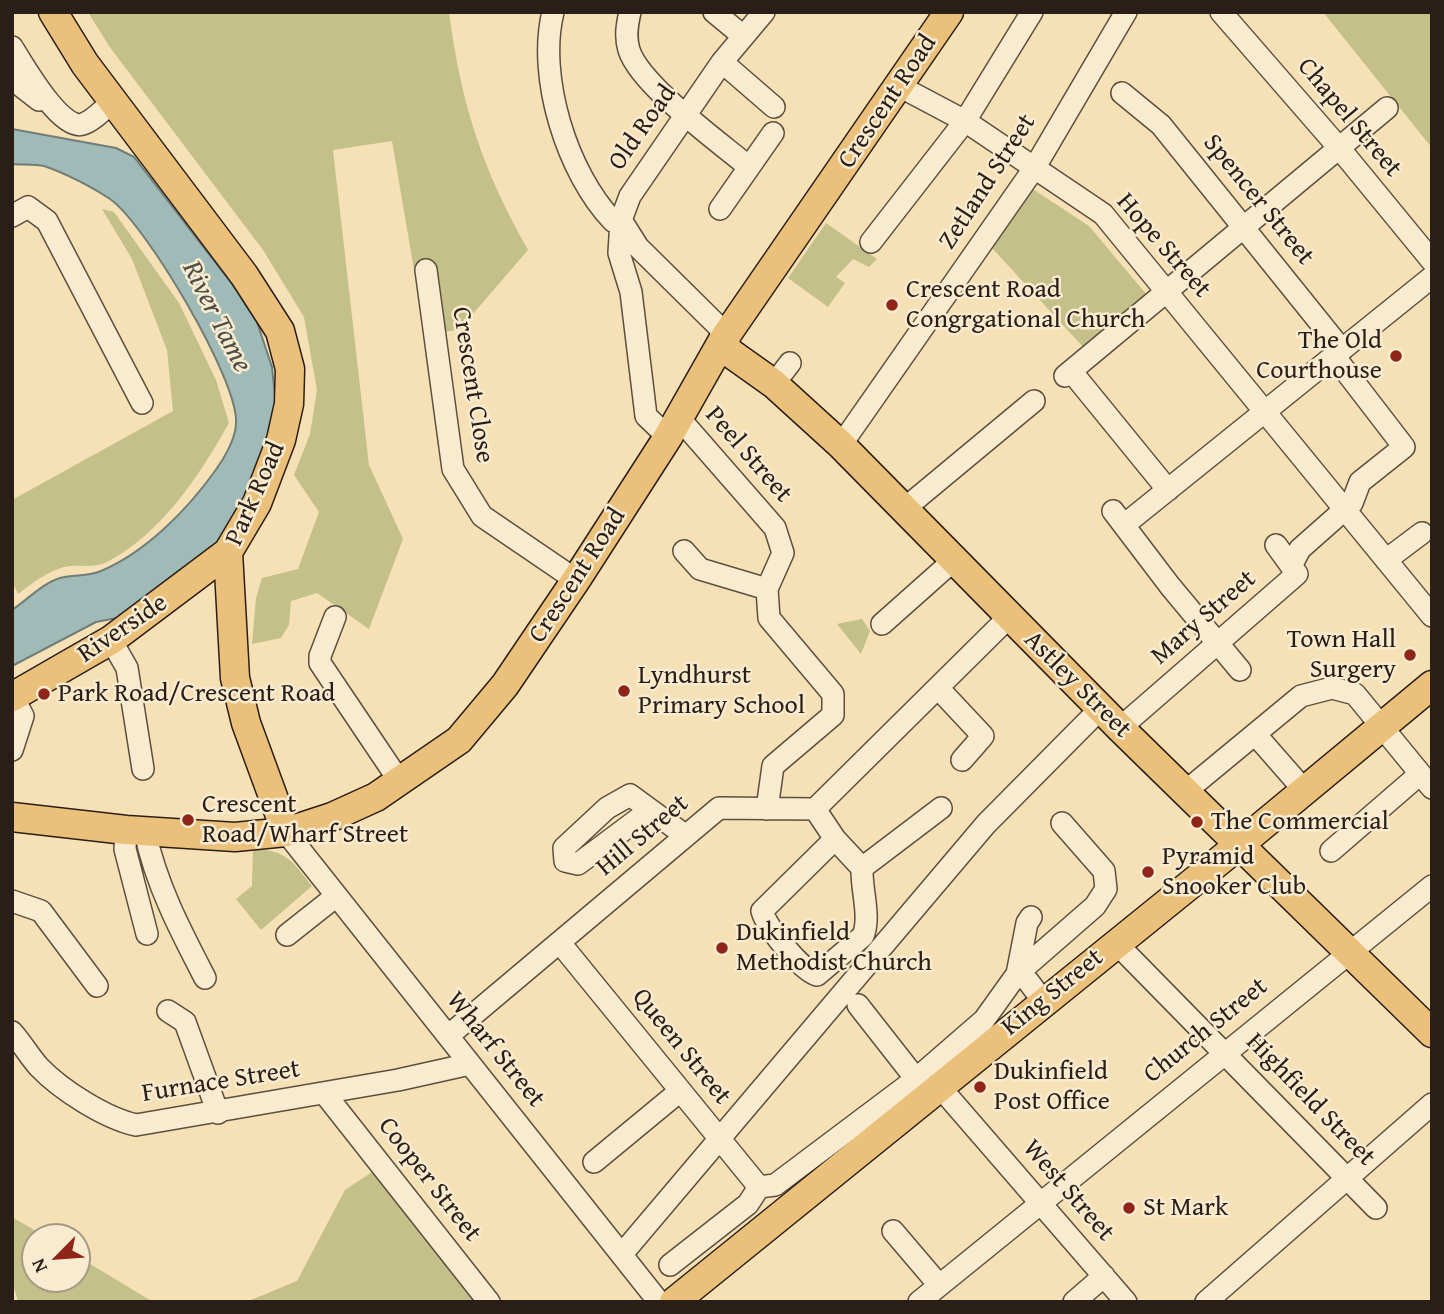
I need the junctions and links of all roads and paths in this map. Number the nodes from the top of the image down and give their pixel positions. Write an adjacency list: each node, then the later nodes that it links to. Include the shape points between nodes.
1 (53, 12): 16 (main road, Park Road)
2 (553, 12): 28 (street, via 548,63 554,104 568,144 602,210 613,221)
3 (630, 12): 19 (street, via 626,35 632,59)
4 (713, 12): 10 (street)
5 (764, 12): 10 (street, Old Road)
6 (949, 12): 14 (main road, Crescent Road)
7 (1032, 12): 21 (street)
8 (1125, 12): 25 (street, Zetland Street)
9 (1221, 12): 23 (street, Chapel Street)
10 (743, 36): 12 (street, Old Road)
11 (12, 47): 20 (street)
12 (722, 62): 17 (street); 19 (street, Old Road)
13 (12, 79): 20 (street)
14 (899, 86): 21 (street, Hope Street); 37 (main road, Crescent Road)
15 (1122, 93): 29 (street, Spencer Street, via 1161,125)
16 (113, 101): 20 (street, via 85,124); 50 (main road, Park Road, via 244,275 280,331 290,369 281,440 257,503)
17 (774, 107)
18 (1387, 108): 23 (street)
19 (686, 115): 24 (street); 28 (street, Old Road, via 630,196)
20 (60, 117)
21 (965, 121): 25 (street, Hope Street); 30 (street)
22 (773, 133): 24 (street)
23 (1340, 149): 29 (street); 31 (street, Chapel Street)
24 (749, 167): 26 (street)
25 (1035, 167): 36 (street, Hope Street, via 1102,214); 43 (street, Zetland Street)
26 (720, 209)
27 (12, 216): 40 (street, via 28,207 47,221)
28 (621, 220): 33 (street, via 638,247); 35 (street, Old Road, via 619,253)
29 (1244, 228): 36 (street); 38 (street, Spencer Street)
30 (872, 242)
31 (1432, 261)
32 (426, 270): 54 (street, Crescent Close, via 453,469 482,516)
33 (666, 274): 35 (street, via 638,279); 37 (street, via 719,327)
34 (1432, 277): 38 (street)
35 (631, 292): 42 (street, Old Road, via 646,416)
36 (1167, 292): 41 (street, Hope Street); 44 (street, via 1068,373)
37 (723, 340): 42 (main road, Crescent Road); 43 (main road, Astley Street, via 729,352 782,373)
38 (1338, 353): 41 (street); 46 (street, Spencer Street, via 1404,447 1360,482)
39 (1034, 401): 45 (street)
40 (142, 403)
41 (1266, 411): 44 (street); 46 (street)
42 (673, 428): 54 (main road, Crescent Road); 55 (street, Peel Street, via 775,528 783,553)
43 (841, 445): 45 (main road, Astley Street)
44 (1168, 490): 62 (street, via 1119,518)
45 (904, 509): 51 (main road, Astley Street)
46 (1345, 509): 52 (street); 53 (street, via 1300,549)
47 (1422, 533): 52 (street)
48 (1276, 545): 53 (street, Mary Street)
49 (684, 551): 55 (street, via 700,569)
50 (228, 552): 61 (main road, Riverside); 85 (main road, Park Road, via 235,678 246,723)
51 (954, 560): 59 (main road, Astley Street); 60 (street)
52 (1386, 560): 56 (street)
53 (1299, 575): 62 (street, Mary Street)
54 (576, 580): 75 (main road, Crescent Road, via 483,713 459,740)
55 (767, 589): 79 (street, via 769,618 833,694 833,715 773,765)
56 (1425, 594): 57 (street)
57 (1432, 616)
58 (335, 617): 75 (street, via 320,663)
59 (1009, 617): 65 (street); 67 (main road, Astley Street)
60 (882, 624)
61 (111, 640): 66 (main road, Riverside); 73 (street, via 127,668)
62 (1217, 645): 63 (street); 69 (street, Mary Street)
63 (1240, 670)
64 (1432, 685): 68 (main road, King Street)
65 (939, 689): 72 (street, via 983,736); 80 (street)
66 (13, 697): 71 (street, via 23,716)
67 (1101, 708): 69 (main road, Astley Street); 116 (street, via 986,824)
68 (1381, 727): 70 (street, via 1355,694 1332,688 1301,696); 74 (street); 76 (main road, King Street)
69 (1120, 728): 77 (main road, Astley Street)
70 (1255, 734): 76 (street); 77 (street)
71 (12, 750)
72 (962, 760)
73 (144, 769)
74 (1426, 781): 89 (street)
75 (400, 782): 85 (main road, Crescent Road, via 332,817)
76 (1304, 790): 88 (main road, King Street)
77 (1186, 791): 88 (main road, Astley Street)
78 (941, 808): 90 (street)
79 (767, 809): 80 (street, Hill Street); 86 (street, Hill Street, via 719,808)
80 (815, 809): 87 (street)
81 (649, 811): 86 (street)
82 (12, 817): 84 (main road, Crescent Road)
83 (1062, 823): 100 (street, via 1104,871 1106,889 1094,906)
84 (136, 831): 85 (main road, Crescent Road, via 235,837); 95 (street, via 125,849); 101 (street)
85 (286, 832): 91 (street, Wharf Street)
86 (686, 836): 98 (street, Hill Street)
87 (835, 839): 90 (street); 90 (street, via 762,911 764,920 809,972 817,975 863,936 867,927)
88 (1239, 845): 97 (main road, King Street); 99 (main road, Astley Street)
89 (1331, 851)
90 (862, 868)
91 (335, 897): 96 (street); 108 (street, Wharf Street)
92 (1427, 898): 99 (street, Church Street)
93 (12, 901): 102 (street, via 41,911)
94 (1031, 917): 100 (street)
95 (147, 934)
96 (287, 935)
97 (1115, 942): 103 (main road, King Street); 109 (street, Highfield Street)
98 (560, 943): 108 (street, Hill Street); 112 (street, Queen Street)
99 (1350, 951): 107 (main road, Astley Street); 109 (street, Church Street)
100 (1017, 974): 103 (street); 111 (street, via 984,1020)
101 (205, 978)
102 (97, 986)
103 (1043, 1001): 111 (main road, King Street)
104 (858, 1005): 111 (street, West Street)
105 (168, 1011): 115 (street, via 184,1022)
106 (12, 1032): 115 (street, Furnace Street, via 40,1068 113,1119 136,1125)
107 (1432, 1033)
108 (448, 1036): 110 (street, Wharf Street)
109 (1224, 1052): 118 (street, Highfield Street); 120 (street, Church Street)
110 (470, 1064): 113 (street, Furnace Street); 123 (street, Wharf Street)
111 (928, 1082): 119 (street, via 775,1185); 120 (street, West Street); 129 (main road, King Street)
112 (680, 1091): 116 (street, Queen Street); 117 (street)
113 (325, 1094): 115 (street, Furnace Street); 127 (street, Cooper Street)
114 (1432, 1104): 118 (street)
115 (218, 1113)
116 (719, 1139): 119 (street, Queen Street); 123 (street)
117 (594, 1162)
118 (1346, 1177): 121 (street, Highfield Street); 133 (street)
119 (759, 1186): 124 (street, via 748,1203)
120 (1041, 1202): 125 (street, West Street); 126 (street, Church Street)
121 (1376, 1208)
122 (893, 1231): 126 (street)
123 (622, 1254): 128 (street, Wharf Street)
124 (670, 1265)
125 (1104, 1276): 131 (street); 132 (street, West Street)
126 (939, 1285): 130 (street, Church Street)
127 (489, 1302)
128 (659, 1302)
129 (674, 1302)
130 (919, 1302)
131 (1074, 1302)
132 (1126, 1302)
133 (1206, 1302)

